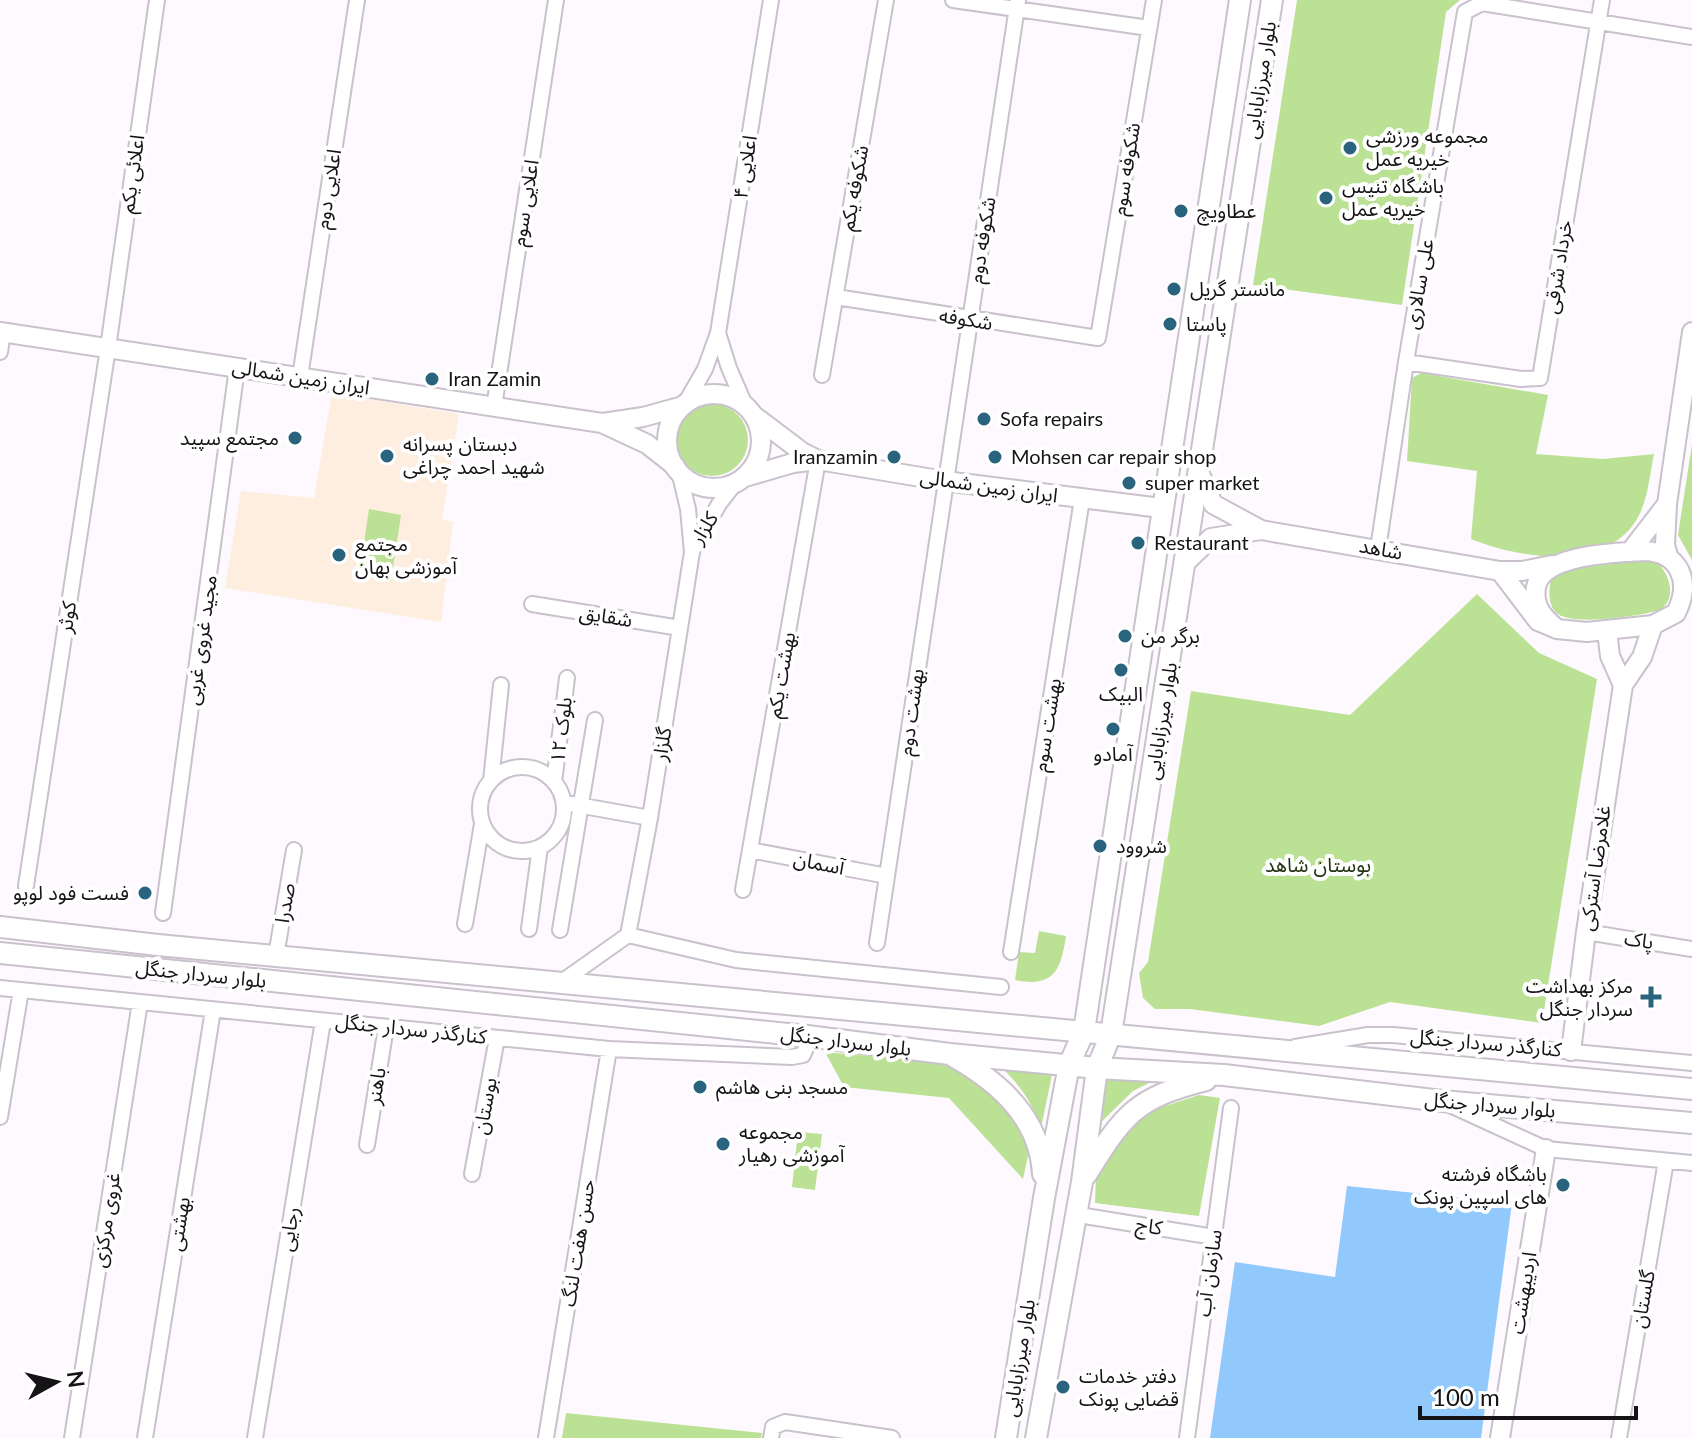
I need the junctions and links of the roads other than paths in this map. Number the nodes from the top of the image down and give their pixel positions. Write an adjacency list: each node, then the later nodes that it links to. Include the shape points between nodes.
1 (157, 0): 21 (street, اعلائی یکم)
2 (357, 0): 26 (street, اعلایی دوم)
3 (556, 0): 28 (street, اعلایی سوم)
4 (771, 0): 19 (street, اعلایی ۴)
5 (886, 0): 15 (street, شکوفه یکم)
6 (953, 0): 11 (street)
7 (1154, 0): 13 (street, شکوفه سوم)
8 (1240, 0): 38 (main road, بلوار میرزابابایی)
9 (1272, 0): 33 (main road, بلوار میرزابابایی)
10 (1602, 0): 12 (street)
11 (1018, 5): 13 (street); 16 (street, شکوفه دوم)
12 (1598, 22): 14 (street, علی سالاری); 23 (street, علی سالاری, via 1482,3 1465,12); 23 (street, خرداد شرقی, via 1540,378)
13 (1149, 28): 20 (street, شکوفه سوم)
14 (1692, 37)
15 (836, 297): 16 (street, شکوفه); 25 (street, شکوفه یکم)
16 (970, 320): 20 (street, شکوفه); 35 (street, شکوفه دوم)
17 (2, 332): 21 (street, ایران زمین شمالی); 22 (street)
18 (1692, 332): 37 (street)
19 (718, 333): 27 (street, اعلایی ۴); 29 (street, اعلایی ۴)
20 (1098, 338)
21 (108, 348): 24 (street, ایران زمین شمالی); 67 (street, کوثر)
22 (0, 352)
23 (1406, 362): 40 (street, علی سالاری)
24 (237, 368): 26 (street, ایران زمین شمالی); 69 (street, مجید غروی غربی)
25 (822, 375)
26 (300, 377): 28 (street, ایران زمین شمالی)
27 (684, 404): 29 (street, via 716,393); 30 (street, ایران زمین شمالی); 32 (street, via 669,426 667,441)
28 (494, 407): 30 (street, ایران زمین شمالی)
29 (749, 410): 31 (street, ایران زمین شمالی); 34 (street, via 761,441 759,456)
30 (602, 423): 32 (street, ایران زمین شمالی, via 647,444)
31 (818, 460): 34 (street, ایران زمین شمالی); 35 (street, ایران زمین شمالی); 65 (street, بهشت یکم)
32 (677, 468): 34 (street, via 686,479 713,488); 41 (street, کلزار)
33 (1200, 474): 39 (street, شاهد, via 1213,504); 43 (main road, بلوار میرزابابایی)
34 (741, 480): 41 (street, کلزار, via 719,504)
35 (945, 481): 36 (street, ایران زمین شمالی); 66 (street, بهشت دوم)
36 (1082, 499): 38 (street, ایران زمین شمالی); 78 (street, بهشت سوم)
37 (1667, 504): 42 (street); 45 (street, via 1665,545)
38 (1161, 508): 89 (main road, بلوار میرزابابایی)
39 (1261, 530): 40 (street, شاهد); 43 (street, شاهد, via 1211,538)
40 (1378, 549): 46 (street, شاهد)
41 (692, 552): 50 (street, گلزار)
42 (1630, 552): 44 (street, شاهد); 45 (street, شاهد, via 1657,551)
43 (1186, 562): 90 (main road, بلوار میرزابابایی)
44 (1554, 564): 46 (street, شاهد); 51 (street, via 1537,581 1535,596 1539,611)
45 (1680, 567): 48 (street)
46 (1500, 571): 51 (street, via 1538,621)
47 (532, 604): 50 (street, شقایق)
48 (1684, 613): 49 (street)
49 (1653, 625): 52 (street); 55 (street, via 1642,657)
50 (680, 628): 61 (street, گلزار)
51 (1557, 629): 52 (street)
52 (1607, 631): 55 (street, via 1610,656)
53 (567, 678): 58 (street, بلوک ۱۲)
54 (501, 685): 57 (street)
55 (1623, 685): 74 (street, غلامرضا آسترکی)
56 (595, 720): 60 (street)
57 (491, 781): 58 (street, via 516,767 543,773); 62 (street, via 480,801)
58 (554, 782): 59 (street)
59 (564, 803): 60 (street); 63 (street, via 559,829)
60 (581, 804): 61 (street); 73 (street)
61 (650, 818): 75 (street, گلزار)
62 (482, 824): 63 (street, via 489,836 513,851); 70 (street)
63 (540, 847): 72 (street)
64 (294, 850): 80 (street, صدرا)
65 (750, 850): 66 (street, آسمان); 68 (street, بهشت یکم)
66 (887, 876): 76 (street, بهشت دوم)
67 (26, 886)
68 (743, 890)
69 (163, 913)
70 (465, 924)
71 (0, 927): 80 (main road, بلوار سردار جنگل)
72 (529, 929)
73 (560, 930)
74 (1586, 932): 77 (street, پاک); 95 (street, غلامرضا آسترکی)
75 (628, 935): 81 (street); 82 (street, via 736,960)
76 (877, 943)
77 (1692, 949)
78 (1011, 952)
79 (0, 953): 91 (main road, بلوار سردار جنگل)
80 (276, 956): 81 (main road, بلوار سردار جنگل)
81 (560, 983): 89 (main road, بلوار سردار جنگل)
82 (1001, 987)
83 (0, 988): 84 (street, کنارگذر سردار جنگل)
84 (21, 990): 85 (street, کنارگذر سردار جنگل); 104 (street)
85 (140, 1002): 86 (street, کنارگذر سردار جنگل); 116 (street, غروی مرکزی)
86 (213, 1010): 87 (street, کنارگذر سردار جنگل); 117 (street, بهشتی)
87 (323, 1021): 88 (street, کنارگذر سردار جنگل); 118 (street, رجایی)
88 (386, 1027): 92 (street, کنارگذر سردار جنگل); 106 (street, باهنر)
89 (1084, 1031): 90 (main road, بلوار سردار جنگل); 98 (main road, بلوار میرزابابایی)
90 (1111, 1034): 94 (main road, بلوار سردار جنگل); 99 (main road, بلوار میرزابابایی)
91 (807, 1036): 93 (street, کنارگذر سردار جنگل, via 803,1055 792,1057); 96 (main road, بلوار سردار جنگل)
92 (497, 1038): 93 (street, کنارگذر سردار جنگل); 110 (street, بوستان)
93 (609, 1049): 119 (street, حسن هفت لنگ)
94 (1280, 1049): 95 (street, کنارگذر سردار جنگل, via 1393,1035); 101 (main road, بلوار سردار جنگل)
95 (1571, 1051): 97 (street, کنارگذر سردار جنگل)
96 (950, 1054): 98 (main road, بلوار سردار جنگل); 112 (main road, via 1000,1088 1026,1118 1042,1156)
97 (1692, 1063)
98 (1069, 1065): 99 (main road, بلوار سردار جنگل); 112 (main road, بلوار میرزابابایی)
99 (1097, 1068): 100 (main road, بلوار سردار جنگل); 111 (main road, بلوار میرزابابایی)
100 (1224, 1075): 102 (main road, بلوار سردار جنگل); 111 (main road, via 1167,1090 1136,1109 1114,1130)
101 (1692, 1089)
102 (1442, 1101): 105 (main road, بلوار سردار جنگل); 107 (street)
103 (1231, 1108): 114 (street, سازمان آب)
104 (0, 1117)
105 (1692, 1123)
106 (367, 1145)
107 (1546, 1149): 108 (street); 124 (street, اردیبهشت)
108 (1666, 1161): 109 (street); 125 (street, گلستان)
109 (1692, 1163)
110 (472, 1174)
111 (1082, 1182): 122 (main road, بلوار میرزابابایی)
112 (1044, 1198): 121 (main road, بلوار میرزابابایی)
113 (1085, 1216): 114 (street, کاج)
114 (1214, 1237): 123 (street, سازمان آب)
115 (772, 1432): 120 (street, via 785,1422)
116 (72, 1438)
117 (145, 1438)
118 (255, 1438)
119 (546, 1438)
120 (891, 1438)
121 (1006, 1438)
122 (1036, 1438)
123 (1187, 1438)
124 (1500, 1438)
125 (1619, 1438)

